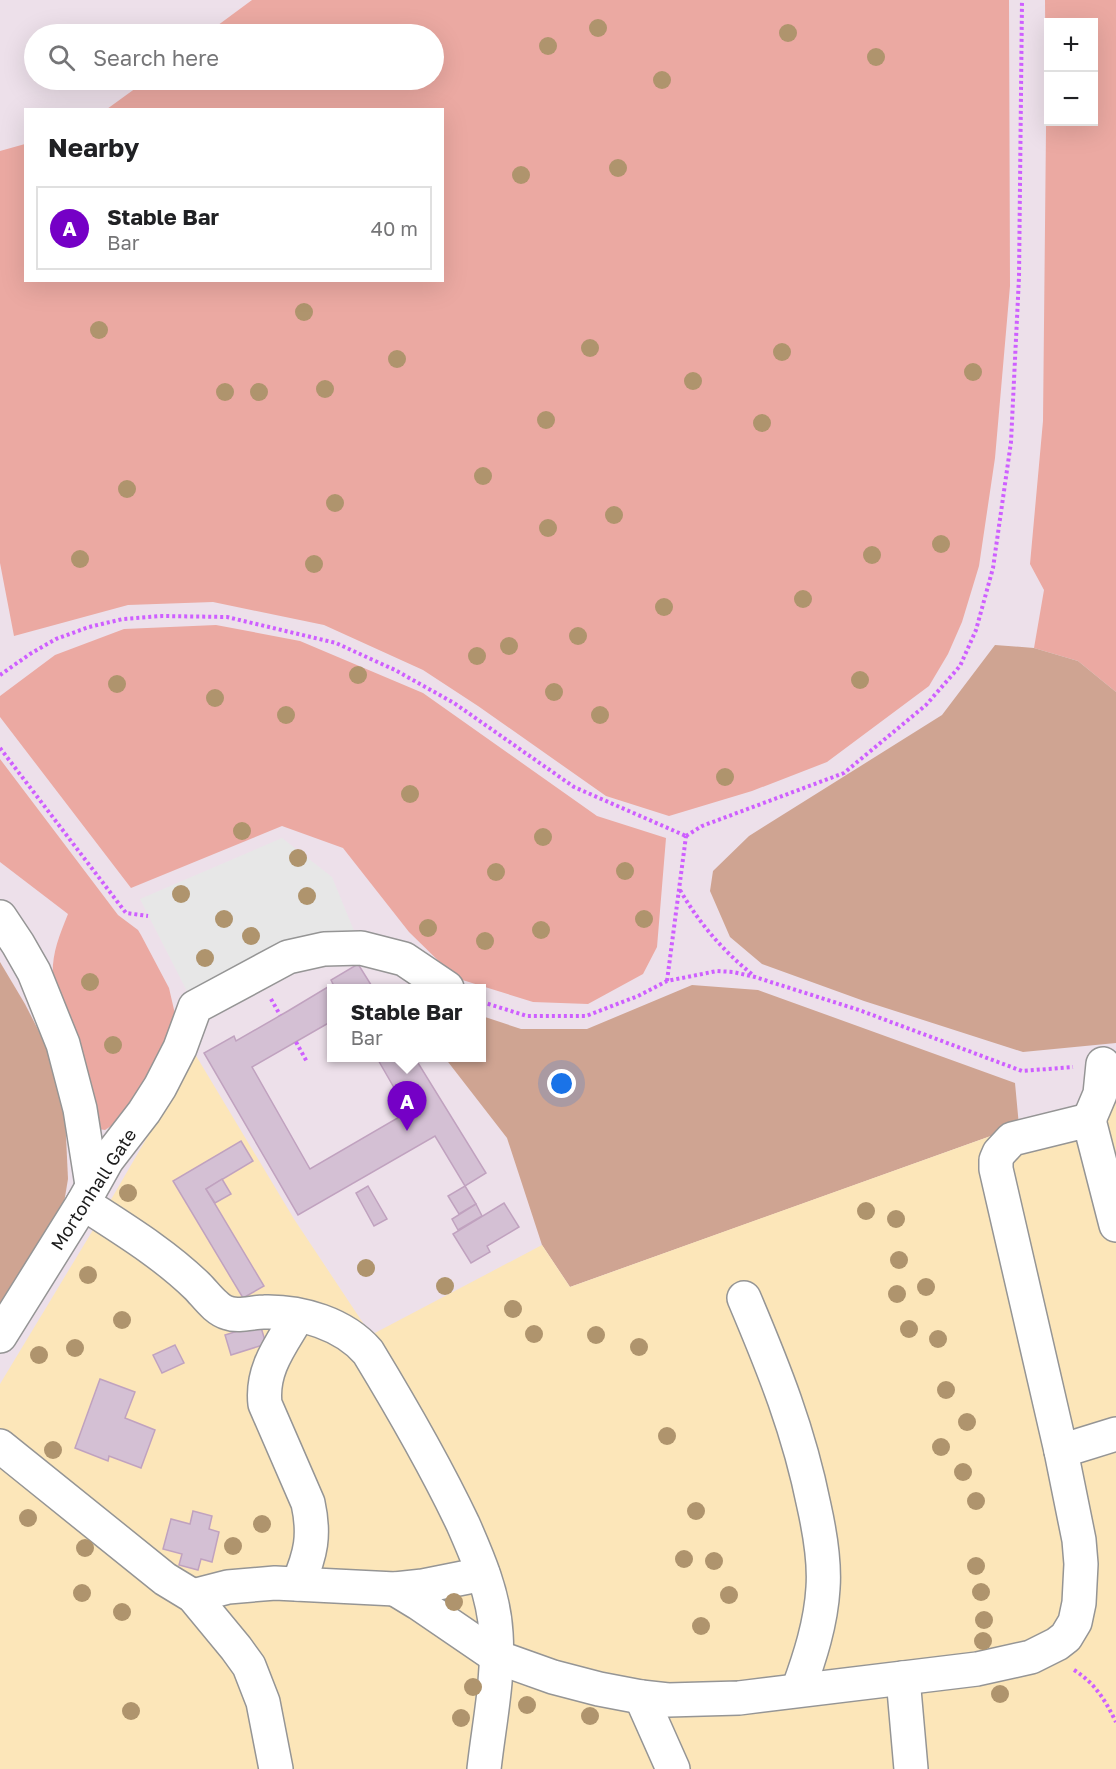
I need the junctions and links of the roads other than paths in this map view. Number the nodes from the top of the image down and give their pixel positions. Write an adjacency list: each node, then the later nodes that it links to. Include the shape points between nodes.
1 (0, 917): 5 (lane, via 34,972 63,1044 80,1109)
2 (441, 984): 5 (lane, Mortonhall Gate, via 404,959 361,948 324,949 288,957 195,1007 160,1087)
3 (1103, 1064): 4 (lane, via 1100,1094)
4 (1089, 1120): 6 (lane); 12 (lane, via 1012,1139 996,1160)
5 (87, 1194): 8 (lane, via 161,1254 218,1308 228,1313 282,1312); 9 (lane, Mortonhall Gate)
6 (1116, 1225)
7 (744, 1298): 19 (lane, via 788,1405 807,1471 821,1547 822,1598)
8 (298, 1316): 13 (lane, via 337,1327 368,1352 448,1493); 14 (lane, via 273,1359 263,1389 265,1404 312,1520 309,1558)
9 (0, 1336)
10 (1116, 1434): 12 (lane)
11 (0, 1446): 16 (lane, via 165,1579)
12 (1061, 1451): 18 (lane, via 1081,1564 1079,1604 1066,1637 1031,1657 977,1669)
13 (483, 1574): 15 (lane); 17 (lane, via 492,1605)
14 (298, 1584): 15 (lane); 16 (lane, via 250,1584)
15 (395, 1589): 17 (lane)
16 (193, 1596): 21 (lane, via 249,1666 263,1702)
17 (497, 1657): 20 (lane, via 553,1677); 22 (lane)
18 (903, 1678): 19 (lane); 24 (lane)
19 (798, 1690): 20 (lane, via 739,1698)
20 (641, 1698): 23 (lane)
21 (276, 1769)
22 (484, 1769)
23 (673, 1769)
24 (911, 1769)

